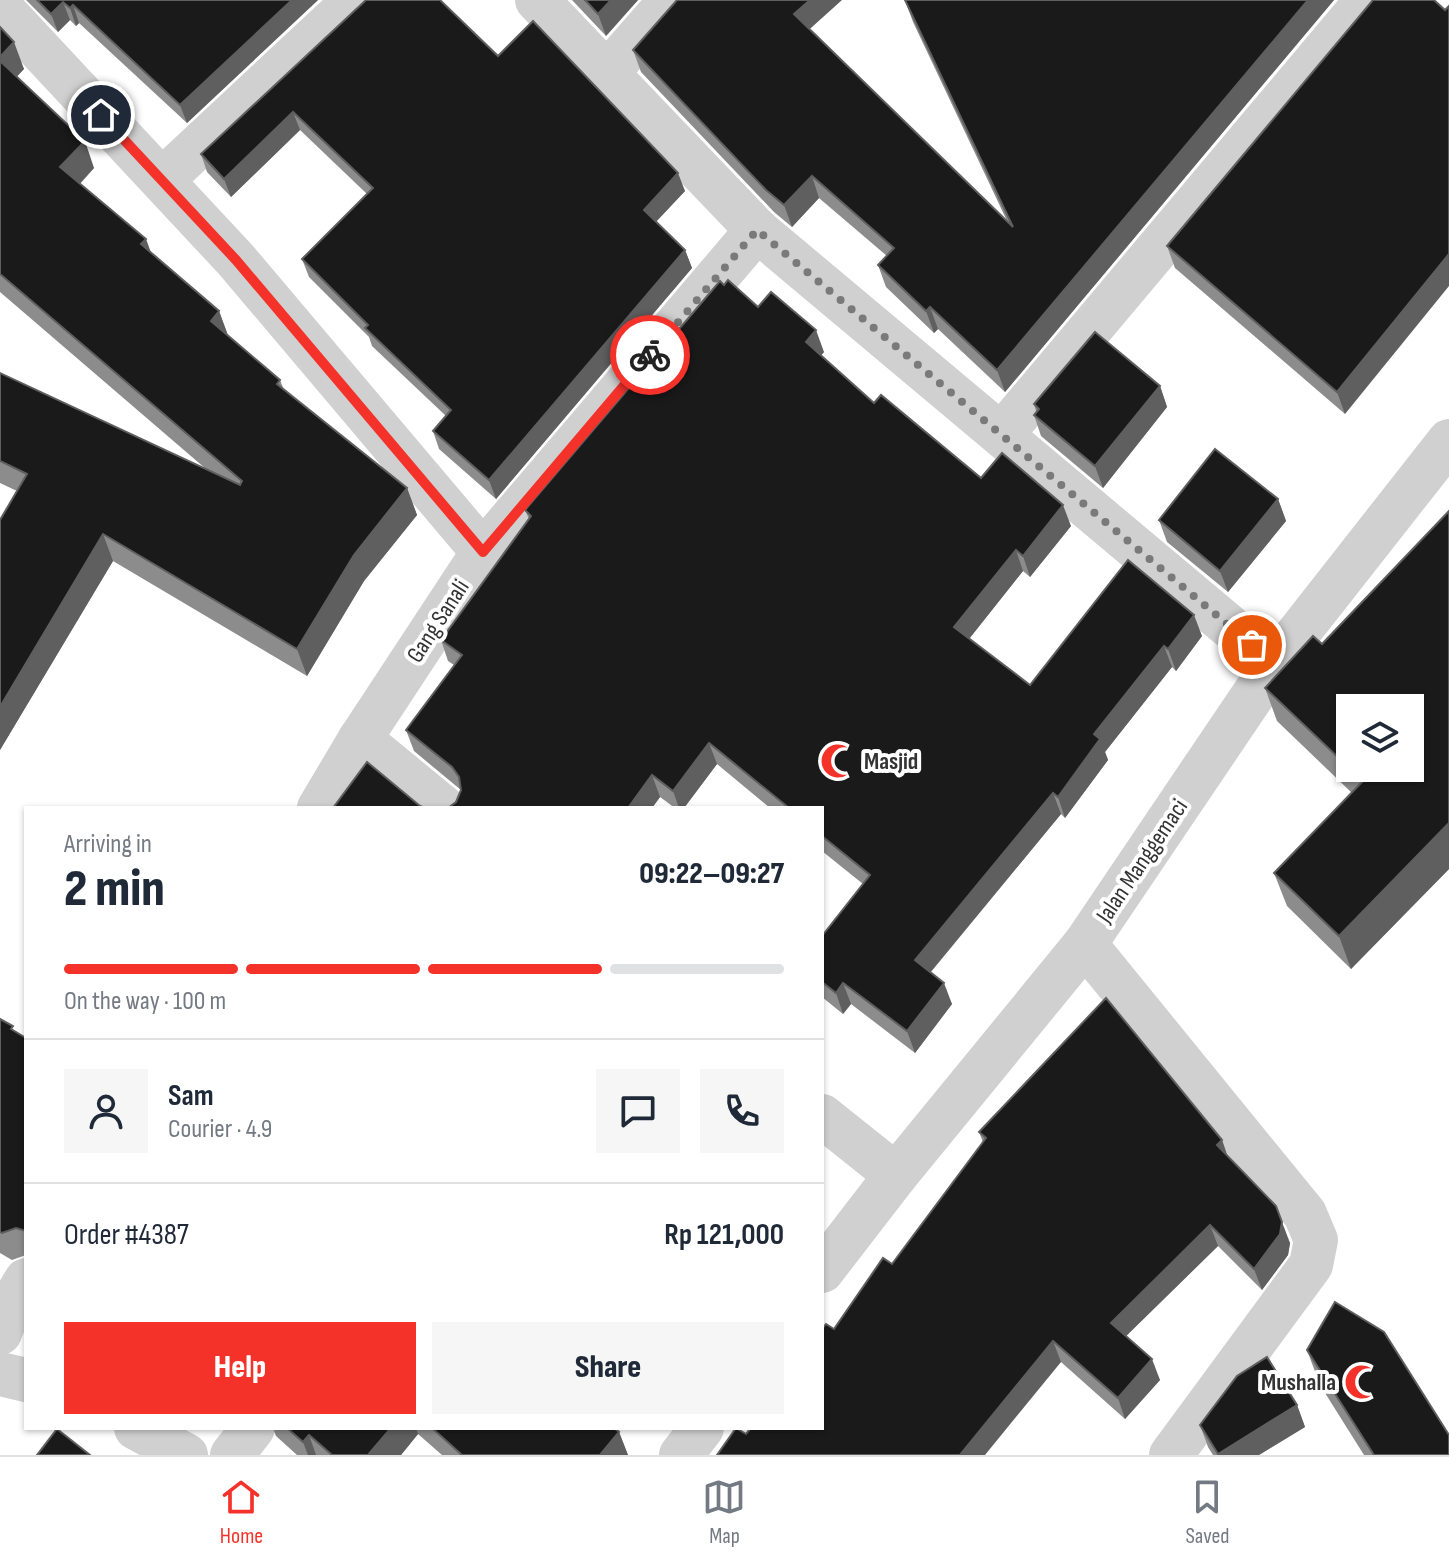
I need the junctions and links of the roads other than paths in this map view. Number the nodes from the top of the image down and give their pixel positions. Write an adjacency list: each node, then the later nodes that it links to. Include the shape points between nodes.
1 (355, 0): 7 (street)
2 (537, 0): 6 (street)
3 (671, 0): 6 (street)
4 (1367, 0): 9 (street)
5 (0, 7): 7 (street)
6 (607, 73): 8 (street)
7 (162, 180): 11 (street)
8 (757, 230): 9 (street); 11 (street, Gang Sanali)
9 (1002, 434): 12 (street)
10 (1449, 441): 12 (street, Jalan Manggemaci)
11 (483, 552): 13 (street, Gang Sanali)
12 (1274, 664): 16 (street, Jalan Manggemaci)
13 (360, 739): 14 (street, Gang Sanali); 15 (street)
14 (320, 806)
15 (442, 806)
16 (1085, 944): 18 (street, Jalan Manggemaci); 28 (street, via 1305,1214 1316,1240 1311,1265)
17 (824, 1118): 18 (street)
18 (896, 1175): 19 (street, Jalan Manggemaci)
19 (824, 1268)
20 (0, 1374): 21 (street)
21 (24, 1380)
22 (140, 1430): 25 (street)
23 (251, 1430): 26 (street)
24 (700, 1430): 27 (street)
25 (186, 1455)
26 (232, 1455)
27 (681, 1455)
28 (1171, 1455)

